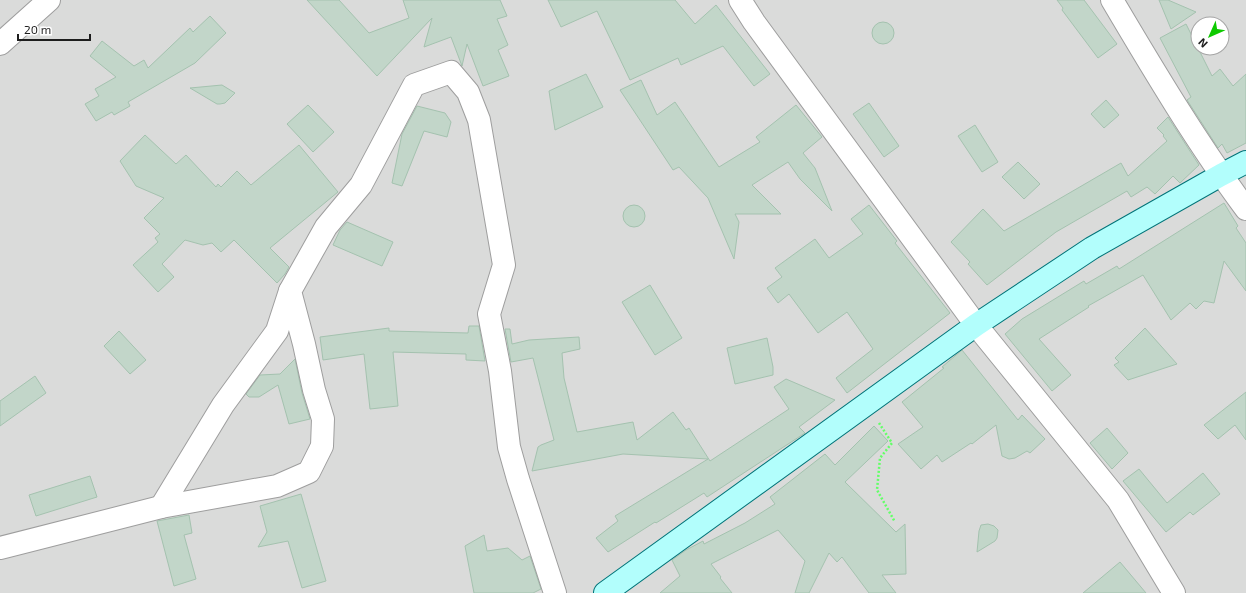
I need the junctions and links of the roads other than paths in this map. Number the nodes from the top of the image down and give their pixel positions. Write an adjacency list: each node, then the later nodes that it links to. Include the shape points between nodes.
1 (49, 0): 4 (street)
2 (740, 0): 9 (street)
3 (1112, 0): 6 (street)
4 (0, 44)
5 (1246, 162): 6 (street)
6 (1221, 175): 7 (street); 9 (street, via 1092,248)
7 (1246, 210)
8 (290, 291): 10 (street, via 277,331 222,405); 10 (street, via 323,419 322,446 309,472 277,486); 12 (street, via 326,227 361,185 414,85 451,72 468,92 479,120 504,265 489,314 500,371 509,446)
9 (976, 325): 13 (street); 14 (street, via 1118,500)
10 (161, 507): 11 (street)
11 (0, 548)
12 (555, 593)
13 (605, 593)
14 (1174, 593)

